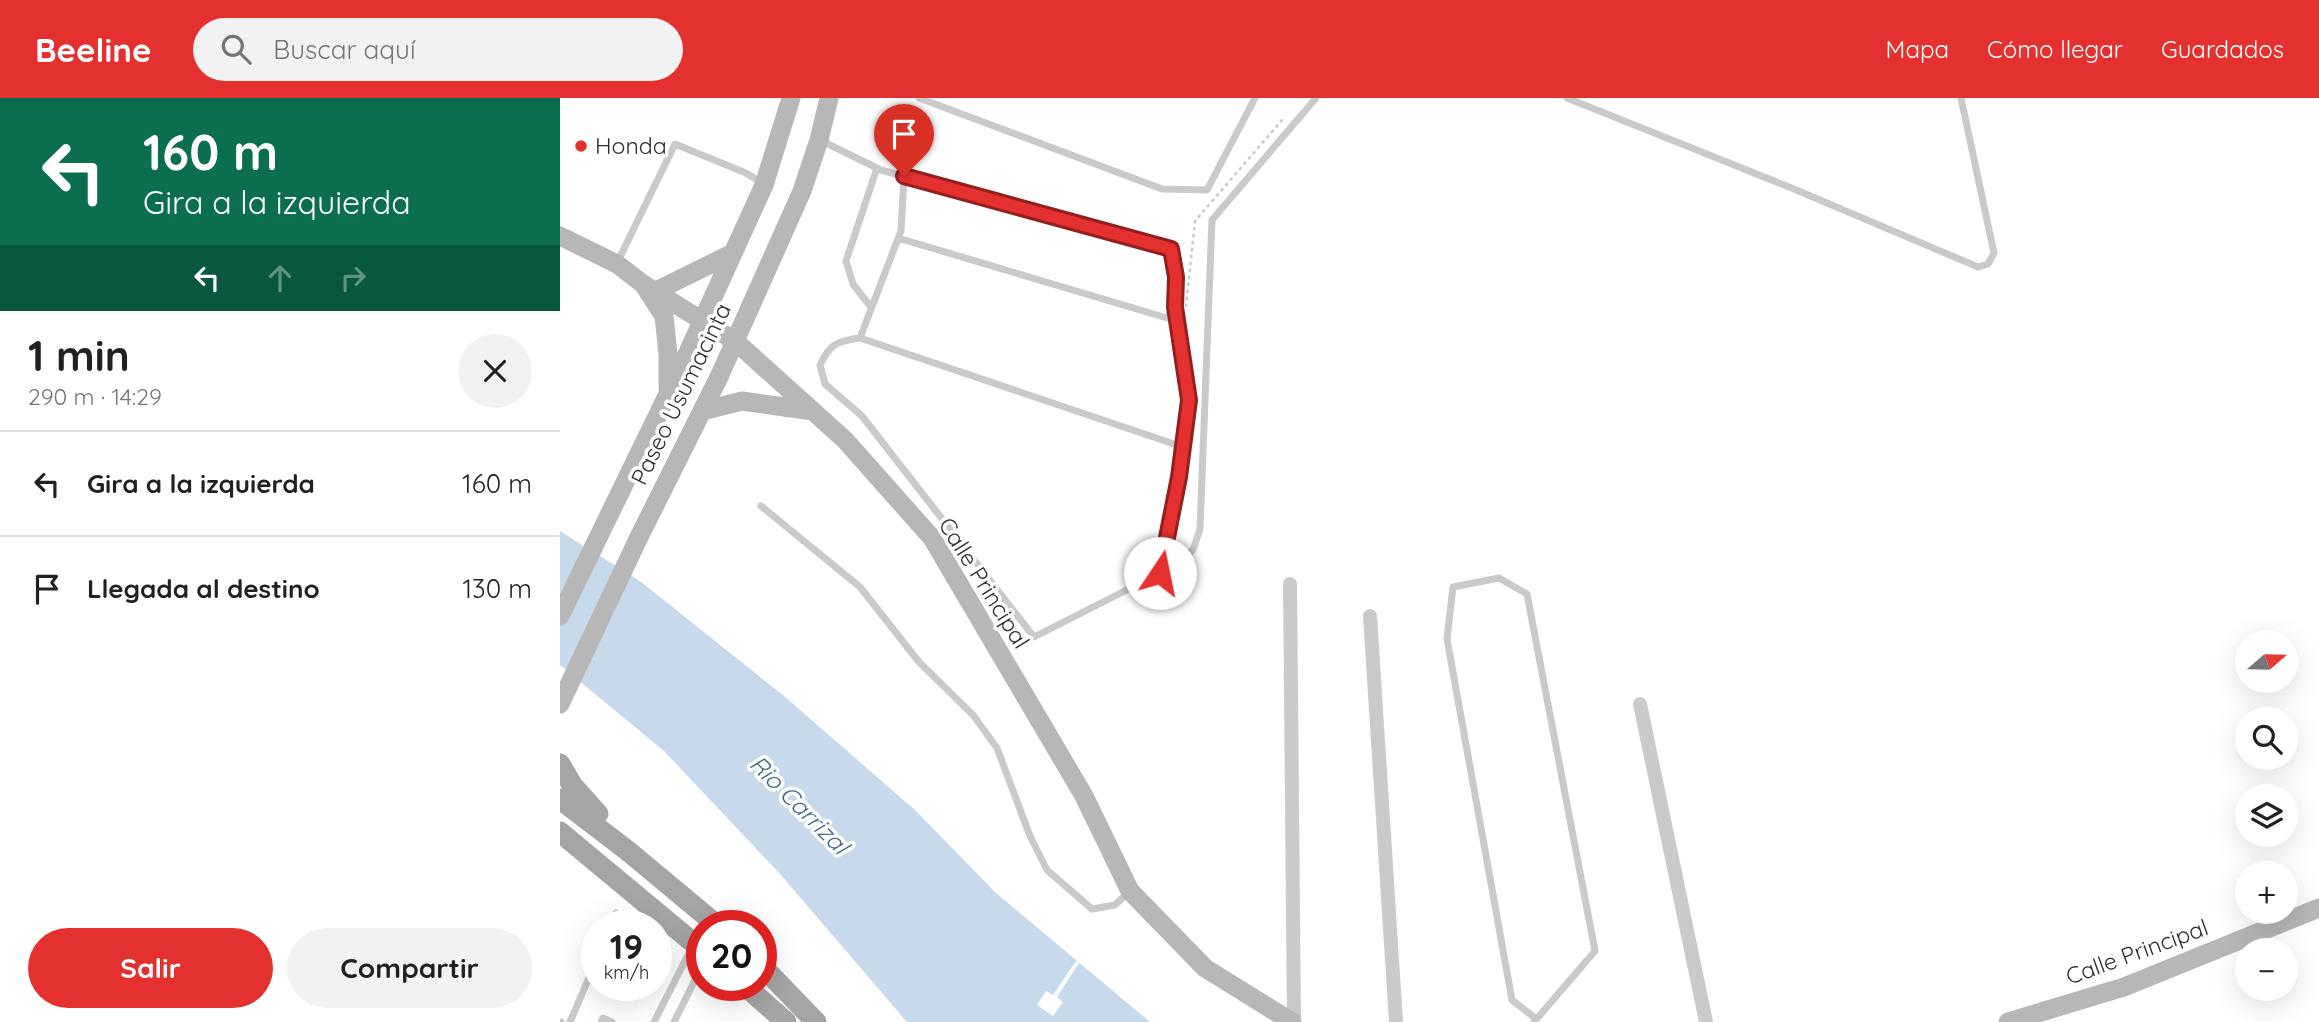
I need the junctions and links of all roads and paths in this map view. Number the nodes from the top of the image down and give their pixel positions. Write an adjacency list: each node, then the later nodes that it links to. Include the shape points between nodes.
1 (791, 98): 11 (main road, Paseo Usumacinta)
2 (829, 98): 8 (main road, Paseo Usumacinta)
3 (919, 98): 4 (lane, via 1161,189 1207,190)
4 (1255, 98)
5 (1316, 98): 27 (lane, via 1212,220 1200,528 1193,550)
6 (1567, 98): 7 (lane, via 1978,267 1988,264 1994,253)
7 (1961, 98)
8 (819, 140): 9 (lane); 21 (main road, Paseo Usumacinta, via 802,191)
9 (877, 168): 10 (lane); 17 (lane, via 846,261 853,284)
10 (904, 176): 13 (lane); 18 (lane, via 1171,249)
11 (764, 185): 14 (main road, Paseo Usumacinta); 15 (lane, via 675,144)
12 (560, 236): 15 (main road, Calle Principal)
13 (898, 238): 17 (lane); 18 (lane, via 1167,318)
14 (733, 253): 16 (main road); 19 (main road, Paseo Usumacinta)
15 (617, 264): 16 (main road, Calle Principal)
16 (650, 287): 19 (main road, Calle Principal); 22 (main road, via 664,316)
17 (870, 306): 20 (lane)
18 (1175, 307): 25 (lane, via 1189,400)
19 (702, 321): 21 (main road, Calle Principal); 22 (main road, Paseo Usumacinta)
20 (860, 338): 25 (lane); 27 (lane, via 841,341 827,350 820,365 825,384 862,416 1034,636)
21 (735, 341): 23 (main road, Paseo Usumacinta); 24 (main road, Calle Principal)
22 (668, 394): 30 (main road, Paseo Usumacinta)
23 (702, 411): 24 (main road, via 742,401); 31 (main road, Paseo Usumacinta)
24 (813, 411): 38 (main road, Calle Principal, via 845,440 932,538 1084,796)
25 (1183, 447): 27 (lane)
26 (761, 506): 38 (lane, via 860,587 919,662 973,715 997,748 1046,870 1092,909 1115,905)
27 (1160, 573)
28 (1290, 584): 56 (street)
29 (1370, 615): 57 (street)
30 (560, 616)
31 (561, 700)
32 (1640, 704): 58 (street)
33 (560, 764): 39 (main road, via 584,800)
34 (560, 799): 39 (main road)
35 (560, 832): 37 (main road)
36 (560, 841): 37 (main road)
37 (591, 859): 42 (main road)
38 (1130, 891): 56 (main road, Calle Principal, via 1205,968)
39 (680, 894): 41 (main road)
40 (2319, 908): 59 (main road, Calle Principal, via 2124,987)
41 (699, 910)
42 (686, 937)
43 (686, 967): 52 (lane)
44 (777, 982): 55 (main road)
45 (581, 996): 49 (lane)
46 (686, 998): 53 (lane)
47 (762, 1001): 54 (main road)
48 (1534, 1020): 48 (lane, via 1512,1000 1447,639 1453,587 1499,578 1527,594 1595,951)
49 (570, 1022)
50 (601, 1022): 51 (lane, via 603,1018)
51 (612, 1022)
52 (654, 1022)
53 (674, 1022)
54 (786, 1022)
55 (816, 1022)
56 (1293, 1022)
57 (1396, 1022)
58 (1706, 1022)
59 (2008, 1022)

